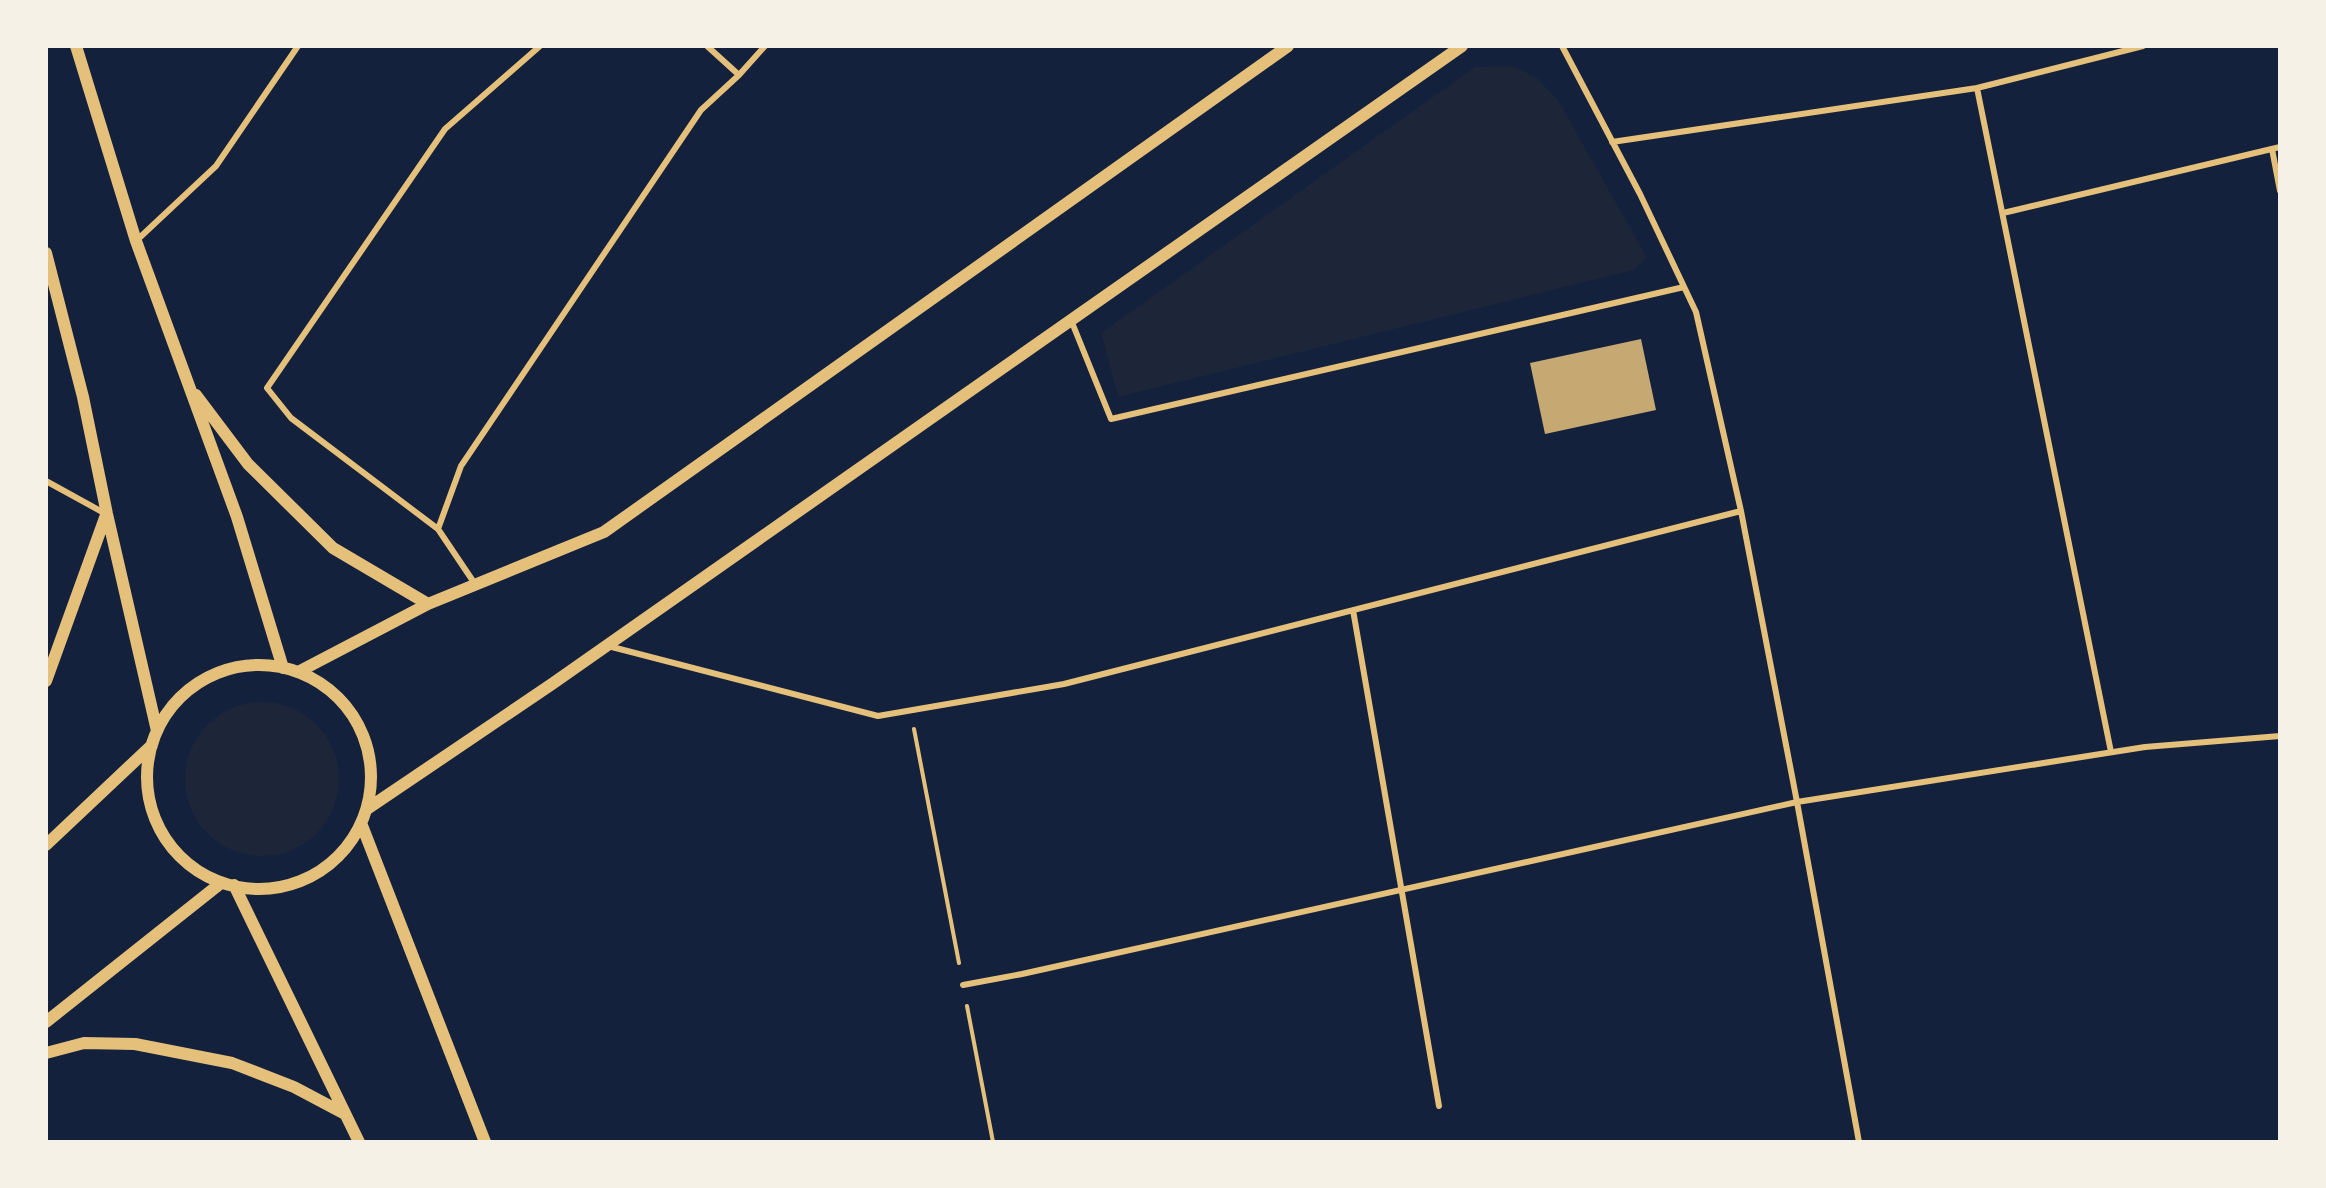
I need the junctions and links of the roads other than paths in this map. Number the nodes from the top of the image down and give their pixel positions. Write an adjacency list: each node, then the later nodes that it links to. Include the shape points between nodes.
1 (76, 46): 17 (main road)
2 (298, 46): 17 (street, via 216,165)
3 (540, 46): 25 (street, via 445,129 267,388 291,418)
4 (707, 46): 10 (street)
5 (765, 46): 10 (street)
6 (1288, 46): 26 (main road, via 604,532)
7 (1462, 46): 20 (main road)
8 (1562, 46): 12 (street)
9 (2143, 46): 11 (street)
10 (739, 75): 25 (street, via 701,110 461,466)
11 (1977, 88): 12 (street); 16 (street)
12 (1612, 142): 19 (street)
13 (2280, 147): 14 (street)
14 (2271, 149): 15 (street); 16 (street)
15 (2280, 191)
16 (2003, 213): 36 (street)
17 (136, 241): 21 (main road)
18 (46, 253): 24 (main road, via 83,397)
19 (1684, 287): 20 (street, via 1112,419); 23 (street, via 1696,312)
20 (1071, 320): 29 (main road)
21 (188, 384): 27 (main road, via 248,464 333,548); 30 (main road, via 237,517)
22 (46, 481): 24 (street)
23 (1741, 511): 28 (street); 37 (street)
24 (106, 514): 32 (main road); 33 (main road)
25 (438, 529): 26 (street)
26 (475, 585): 27 (main road)
27 (428, 604): 31 (main road)
28 (1353, 610): 29 (street, via 1064,684 878,716); 43 (street)
29 (607, 645): 38 (main road)
30 (283, 668): 31 (main road); 33 (main road, via 257,664 226,670 197,683 174,704)
31 (298, 672): 38 (main road, via 322,683 349,709 366,741 372,778)
32 (46, 681)
33 (157, 731): 35 (main road)
34 (2280, 736): 36 (street)
35 (153, 744): 40 (main road); 41 (main road, via 147,767 150,803 164,837 189,865)
36 (2111, 752): 37 (street)
37 (1797, 801): 43 (street); 51 (street)
38 (367, 809): 39 (main road)
39 (361, 823): 42 (main road, via 349,845 323,869 291,885 256,889); 50 (main road)
40 (46, 845)
41 (221, 883): 42 (main road); 45 (main road)
42 (234, 885): 48 (main road)
43 (1402, 889): 44 (street); 47 (street)
44 (963, 985)
45 (46, 1022)
46 (46, 1053): 48 (main road, via 84,1043 135,1044 221,1061 294,1087)
47 (1439, 1106)
48 (345, 1114): 49 (main road)
49 (359, 1142)
50 (485, 1142)
51 (1859, 1142)

